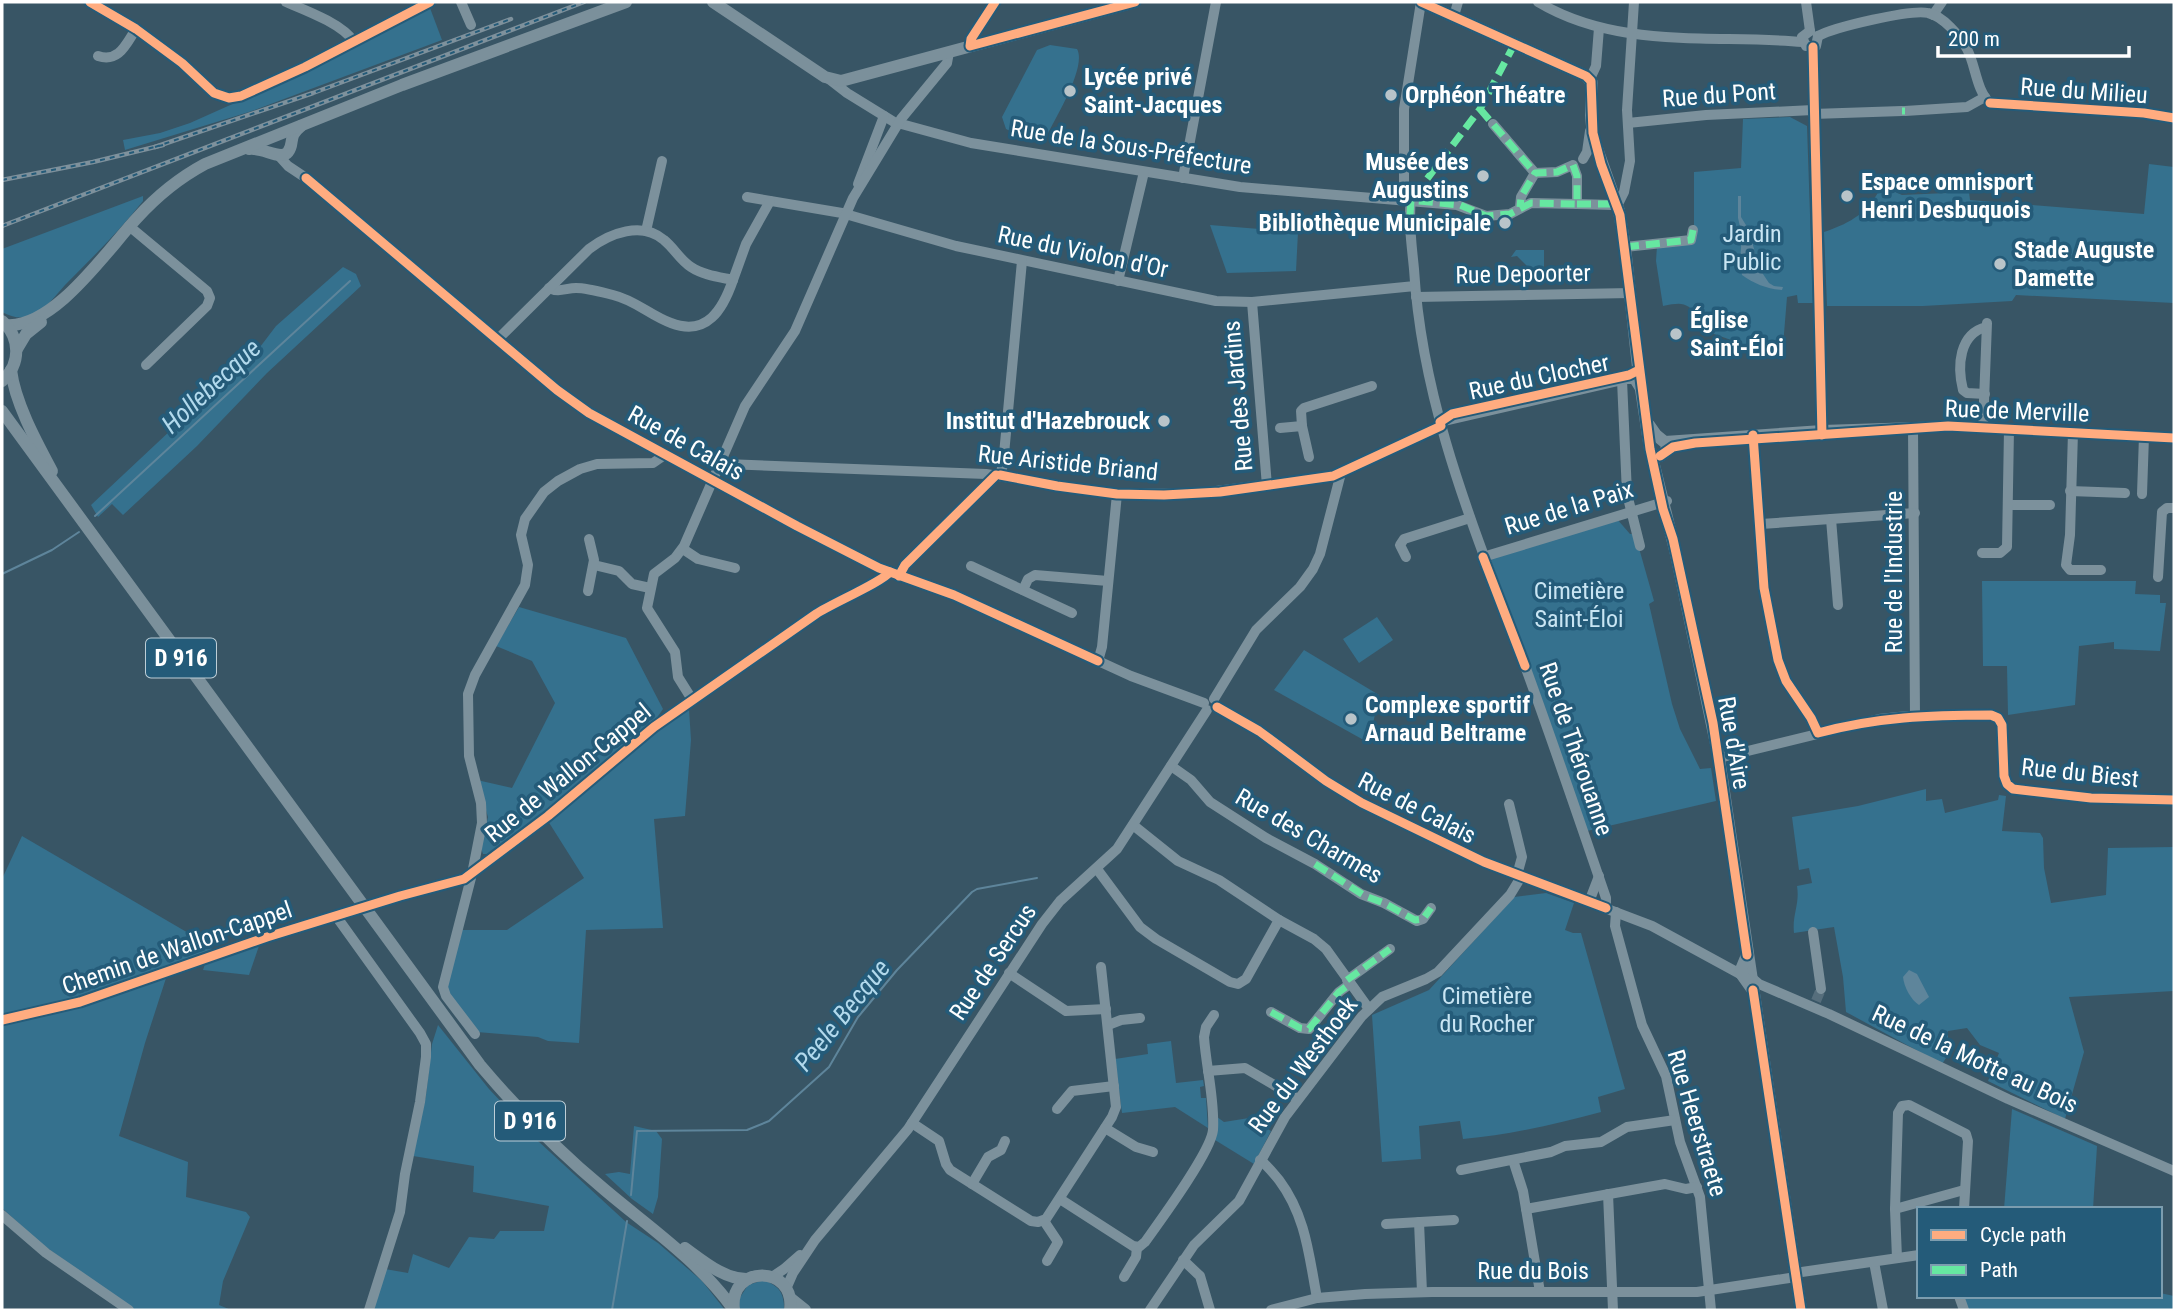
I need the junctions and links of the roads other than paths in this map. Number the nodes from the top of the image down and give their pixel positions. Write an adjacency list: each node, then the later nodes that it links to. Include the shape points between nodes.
1 (90, 2): 20 (street)
2 (286, 2): 23 (street)
3 (430, 2): 23 (street)
4 (461, 2): 18 (street)
5 (626, 2): 40 (main road, via 304,124)
6 (713, 2): 28 (main road)
7 (995, 2): 25 (street)
8 (1135, 2): 25 (main road)
9 (1216, 2): 47 (street)
10 (1421, 2): 17 (main road); 50 (street, Rue de Thérouanne, via 1404,109)
11 (1458, 2): 17 (street)
12 (1538, 2): 19 (street)
13 (1634, 2): 22 (street)
14 (1806, 2): 21 (street)
15 (1942, 2): 16 (street)
16 (1933, 15): 21 (street, via 1911,13); 32 (street, via 1964,44)
17 (1454, 16): 29 (main road)
18 (471, 25)
19 (1600, 28): 22 (street); 29 (street)
20 (136, 29): 23 (street, via 214,93 229,98); 27 (street, via 117,56)
21 (1814, 33): 24 (street, via 1818,42); 24 (street, via 1804,34)
22 (1632, 35): 24 (street); 36 (street)
23 (354, 42)
24 (1808, 45): 33 (street)
25 (970, 47): 26 (main road)
26 (949, 52): 30 (main road); 37 (street, via 948,61)
27 (98, 56)
28 (829, 79): 30 (main road); 31 (street, Rue de la Sous-Préfecture)
29 (1590, 79): 39 (main road, Rue d'Aire)
30 (845, 81): 31 (street, Rue de la Sous-Préfecture)
31 (854, 97): 34 (street, Rue de la Sous-Préfecture)
32 (1988, 100): 33 (street, Rue du Pont, via 1967,107); 35 (street, Rue du Milieu)
33 (1813, 112): 36 (street, Rue du Pont); 87 (street)
34 (884, 116): 37 (street, Rue de la Sous-Préfecture); 49 (street)
35 (2174, 118)
36 (1628, 123): 53 (street, via 1629,166)
37 (898, 124): 45 (street, Rue de la Sous-Préfecture, via 971,143); 49 (street)
38 (1493, 124): 46 (street)
39 (1591, 124): 41 (main road, Rue d'Aire); 42 (street)
40 (280, 146): 56 (main road, via 249,149 208,167); 70 (street, Rue de Calais, via 288,166)
41 (1598, 154): 42 (street); 53 (main road, Rue d'Aire)
42 (1583, 159): 44 (street)
43 (662, 162): 58 (street)
44 (1573, 165): 46 (street, via 1557,172); 52 (street)
45 (1144, 172): 47 (street, Rue de la Sous-Préfecture); 63 (street)
46 (1535, 173): 54 (street)
47 (1183, 178): 50 (street, Rue de la Sous-Préfecture, via 1259,189)
48 (747, 197): 51 (street, Rue du Violon d'Or)
49 (853, 198): 55 (street)
50 (1408, 200): 54 (street, Rue de la Sous-Préfecture, via 1460,205 1486,216); 66 (street, Rue de Thérouanne)
51 (770, 201): 55 (street, Rue du Violon d'Or); 62 (street)
52 (1577, 204): 53 (street, Rue de la Sous-Préfecture); 54 (street, Rue de la Sous-Préfecture, via 1534,203)
53 (1616, 204): 59 (main road, Rue d'Aire)
54 (1520, 208)
55 (845, 214): 60 (street, Rue du Violon d'Or); 94 (street, via 795,331 747,402)
56 (132, 228): 69 (main road, via 47,311 27,323); 71 (main road, via 86,284 29,331); 72 (street, via 211,298)
57 (1693, 230): 59 (street, via 1691,240)
58 (646, 231): 61 (street, via 603,240); 62 (street, via 664,240 695,270)
59 (1625, 247): 67 (main road, Rue d'Aire)
60 (1022, 261): 63 (street, Rue du Violon d'Or); 96 (street, via 1003,465)
61 (570, 268): 64 (street); 65 (street)
62 (733, 280): 65 (street, via 719,312 689,326 671,323 622,298)
63 (1118, 281): 68 (street, Rue du Violon d'Or, via 1216,301)
64 (549, 288): 65 (street); 70 (street)
65 (578, 288)
66 (1415, 292): 67 (street, Rue Depoorter); 68 (street, Rue du Violon d'Or); 80 (street, Rue de Thérouanne)
67 (1631, 293): 77 (main road, Rue d'Aire)
68 (1252, 302): 98 (street, Rue des Jardins)
69 (4, 323): 71 (main road)
70 (497, 340): 92 (street, Rue de Calais, via 579,406)
71 (17, 349): 73 (main road)
72 (146, 365)
73 (11, 370): 75 (main road); 106 (main road, D 916, via 38,445)
74 (1622, 380): 77 (street, Rue du Clocher, via 1634,379); 80 (street, Rue du Clocher); 108 (street)
75 (2, 381)
76 (1372, 386): 81 (street, via 1304,408)
77 (1641, 390): 91 (main road, Rue d'Aire, via 1647,422)
78 (1985, 394): 78 (street, via 1963,390 1962,348 1987,325); 82 (street)
79 (2, 411): 106 (main road, D 916)
80 (1440, 424): 95 (street, Rue Aristide Briand); 110 (street, Rue de Thérouanne)
81 (1302, 426): 83 (street); 93 (street)
82 (1983, 427): 84 (street, Rue de Merville); 85 (street, Rue de Merville)
83 (1280, 428)
84 (1913, 428): 87 (street, Rue de Merville); 109 (street, Rue de l'Industrie)
85 (2009, 429): 86 (street, Rue de Merville); 104 (street)
86 (2073, 432): 88 (street, Rue de Merville); 99 (street)
87 (1822, 433): 90 (street, Rue de Merville); 91 (street, Rue de Merville)
88 (2144, 436): 89 (street, Rue de Merville); 102 (street)
89 (2174, 438)
90 (1753, 440): 91 (street, Rue de Merville); 112 (street)
91 (1659, 447): 103 (main road, Rue d'Aire)
92 (666, 454): 97 (street, Rue de Calais); 142 (street, via 650,463 597,464 580,469 544,492 525,519 521,535 527,579 467,698 469,761 482,813)
93 (1309, 457)
94 (723, 463): 96 (street, Rue Aristide Briand); 97 (street)
95 (1341, 473): 98 (street, Rue Aristide Briand); 133 (street, Rue de Sercus, via 1313,569 1256,630)
96 (998, 475): 101 (street, Rue Aristide Briand); 123 (street, Rue de Wallon-Cappel)
97 (717, 482): 115 (street); 123 (street, Rue de Calais)
98 (1267, 486): 101 (street, Rue Aristide Briand, via 1185,494)
99 (2070, 491): 100 (street); 122 (street, via 2066,567)
100 (2125, 493)
101 (1116, 494): 125 (street)
102 (2142, 494)
103 (1664, 501): 108 (street, Rue de la Paix); 136 (main road, Rue d'Aire)
104 (2008, 505): 105 (street); 116 (street, via 2007,547 2004,552)
105 (2050, 505)
106 (73, 508): 146 (main road, D 916)
107 (2174, 508): 124 (street, via 2162,512)
108 (1630, 511): 114 (street); 118 (street, Rue de la Paix)
109 (1915, 513): 111 (street); 134 (street, Rue de l'Industrie)
110 (1469, 518): 117 (street, via 1404,539 1400,545); 118 (street, Rue de Thérouanne)
111 (1831, 519): 112 (street); 129 (street)
112 (1761, 524): 135 (street, via 1765,592 1778,660)
113 (589, 538): 119 (street)
114 (1640, 546)
115 (682, 549): 121 (street, via 698,559); 126 (street, via 655,573)
116 (1982, 553)
117 (1406, 557)
118 (1483, 557): 144 (street, Rue de Thérouanne)
119 (594, 565): 126 (street, via 621,572 630,583); 128 (street)
120 (971, 566): 127 (street)
121 (735, 568)
122 (2101, 570)
123 (895, 574): 131 (street, Rue de Calais, via 954,595); 132 (street, Rue de Wallon-Cappel, via 821,610)
124 (2158, 577)
125 (1108, 582): 127 (street, via 1035,575); 131 (street)
126 (650, 589): 132 (street, via 647,608 676,652 678,677)
127 (1023, 590): 130 (street)
128 (588, 591)
129 (1838, 605)
130 (1072, 613)
131 (1098, 661): 133 (street, Rue de Calais)
132 (693, 701): 142 (street, Rue de Wallon-Cappel)
133 (1210, 705): 137 (street, Rue de Sercus); 143 (street, Rue de Calais, via 1264,734 1350,796)
134 (1915, 716): 135 (street); 138 (street, Rue du Biest, via 1996,717 2003,729 2005,779 2013,789 2091,798)
135 (1818, 733): 136 (street)
136 (1718, 758): 155 (main road, Rue d'Aire)
137 (1171, 766): 140 (street, Rue de Sercus); 147 (street, Rue des Charmes, via 1217,807 1365,896 1417,921)
138 (2174, 800)
139 (1509, 804): 143 (street, via 1522,857)
140 (1133, 825): 141 (street, Rue de Sercus); 150 (street, via 1178,861 1219,880)
141 (1097, 869): 150 (street, via 1144,931 1233,983 1248,977); 154 (street, Rue de Sercus, via 1051,912)
142 (472, 874): 146 (street, Rue de Wallon-Cappel); 165 (street, via 443,987)
143 (1519, 876): 145 (street, Rue de Calais); 159 (street, Rue du Westhoek, via 1510,895 1437,971 1386,995)
144 (1598, 876): 145 (street, Rue de Thérouanne); 148 (street, Rue de Thérouanne)
145 (1589, 902): 148 (street, Rue de Calais)
146 (363, 908): 149 (street, Chemin de Wallon-Cappel); 192 (main road, D 916, via 461,1042 508,1097 574,1164)
147 (1431, 908)
148 (1611, 910): 155 (street, Rue de Calais); 170 (street, Rue Heerstraete, via 1642,1025 1663,1066)
149 (336, 916): 163 (street, Chemin de Wallon-Cappel, via 88,1000); 211 (street, via 426,1048 400,1217)
150 (1279, 920): 156 (street, via 1320,943)
151 (1813, 932): 157 (street)
152 (1390, 949): 156 (street)
153 (1101, 967): 158 (street)
154 (1009, 973): 158 (street, via 1066,1011); 171 (street, Rue de Sercus)
155 (1748, 974): 178 (street, Rue de la Motte au Bois, via 1999,1095); 200 (main road, Rue d'Aire)
156 (1349, 982): 159 (street); 160 (street, via 1307,1030)
157 (1821, 989)
158 (1106, 1009): 164 (street)
159 (1369, 1009): 168 (street, Rue du Westhoek)
160 (1271, 1012)
161 (1214, 1015): 166 (street, via 1204,1037)
162 (1140, 1018): 164 (street)
163 (2, 1020)
164 (1108, 1026): 167 (street)
165 (475, 1034)
166 (1208, 1071): 168 (street, via 1245,1068); 194 (street, via 1213,1126 1209,1144 1147,1240)
167 (1114, 1086): 169 (street, via 1072,1091); 172 (street, via 1116,1108)
168 (1298, 1099): 175 (street, Rue du Westhoek)
169 (1057, 1109)
170 (1675, 1120): 176 (street, via 1627,1127 1604,1141); 180 (street, Rue Heerstraete)
171 (912, 1123): 179 (street, via 939,1141 947,1166); 193 (street, Rue de Sercus)
172 (1105, 1128): 174 (street); 183 (street)
173 (1004, 1142): 179 (street)
174 (1153, 1152)
175 (1260, 1160): 198 (street, Rue du Westhoek, via 1240,1200); 208 (street, via 1295,1204)
176 (1513, 1160): 177 (street); 185 (street)
177 (1461, 1170)
178 (2174, 1171)
179 (972, 1184): 189 (street, via 1031,1221)
180 (1697, 1188): 182 (street, via 1665,1184); 204 (street, Rue Heerstraete)
181 (1964, 1190): 184 (street); 186 (street); 186 (street, via 1966,1134 1905,1105 1898,1113)
182 (1608, 1194): 185 (street); 207 (street)
183 (1060, 1199): 189 (street); 194 (street)
184 (1964, 1207)
185 (1526, 1209): 206 (street)
186 (1895, 1209): 196 (street)
187 (2, 1214): 210 (street, via 52,1258)
188 (1454, 1220): 190 (street)
189 (1044, 1221): 197 (street, via 1058,1242)
190 (1419, 1222): 191 (street); 205 (street)
191 (1386, 1224)
192 (660, 1233): 203 (main road, D 916, via 725,1274); 212 (main road, D 916)
193 (815, 1240): 201 (street, Rue de Sercus); 209 (street, Rue de Sercus, via 793,1273)
194 (1137, 1247): 202 (street)
195 (1917, 1255): 196 (street, Rue du Bois)
196 (1897, 1258): 199 (street, Rue du Bois)
197 (1047, 1261)
198 (1183, 1261): 214 (street, Rue du Westhoek); 215 (street, via 1200,1276)
199 (1874, 1262): 200 (street, Rue du Bois); 220 (street)
200 (1796, 1275): 204 (street, Rue du Bois); 219 (main road, Rue d'Aire)
201 (772, 1277): 203 (main road); 209 (main road)
202 (1124, 1277)
203 (748, 1279): 212 (main road, via 735,1293)
204 (1710, 1290): 207 (street, Rue du Bois); 218 (street, Rue Heerstraete)
205 (1422, 1292): 206 (street, Rue du Bois); 208 (street, Rue du Bois)
206 (1540, 1292): 207 (street, Rue du Bois)
207 (1613, 1292): 217 (street)
208 (1317, 1298): 216 (street, Rue du Bois)
209 (789, 1299): 213 (main road)
210 (129, 1310)
211 (369, 1310)
212 (734, 1310)
213 (805, 1310)
214 (1150, 1310)
215 (1210, 1310)
216 (1271, 1310)
217 (1613, 1310)
218 (1711, 1310)
219 (1801, 1310)
220 (1883, 1310)

